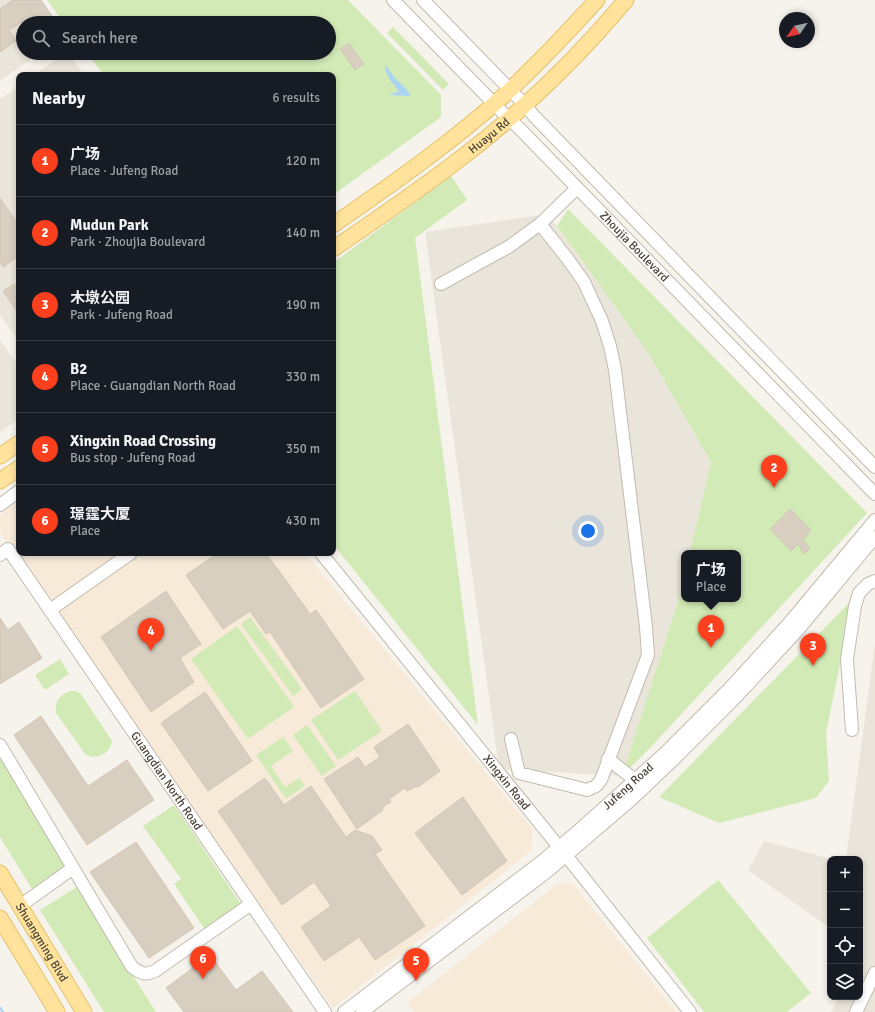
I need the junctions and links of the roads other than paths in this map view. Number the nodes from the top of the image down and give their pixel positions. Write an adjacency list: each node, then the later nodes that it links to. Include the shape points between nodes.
1 (393, 0): 6 (street, Zhoujia Boulevard)
2 (424, 0): 5 (street, Zhoujia Boulevard)
3 (597, 0): 5 (main road, Huayu Rd)
4 (626, 0): 7 (main road, Huayu Rd, via 602,29)
5 (510, 89): 6 (main road, Huayu Rd); 7 (street, Zhoujia Boulevard)
6 (494, 104): 8 (street, Zhoujia Boulevard); 10 (main road, Huayu Rd, via 404,175)
7 (524, 105): 8 (main road, Huayu Rd); 16 (street, Zhoujia Boulevard)
8 (509, 119): 9 (street, Zhoujia Boulevard); 12 (main road, Huayu Rd, via 453,164)
9 (577, 188): 11 (street); 20 (street, Zhoujia Boulevard)
10 (336, 223)
11 (540, 224): 13 (street, via 510,246); 32 (street, via 584,282 602,321 616,370 648,655)
12 (336, 247)
13 (441, 284)
14 (16, 445): 15 (main road)
15 (0, 456)
16 (875, 467)
17 (16, 470): 18 (main road)
18 (0, 481)
19 (16, 493): 21 (street)
20 (875, 494)
21 (0, 505)
22 (875, 520): 33 (street, Jufeng Road, via 790,622 730,688)
23 (875, 537): 34 (street, Jufeng Road, via 798,630 737,696 631,800)
24 (4, 552): 28 (street, Guangdian North Road)
25 (127, 556): 28 (street)
26 (324, 556): 34 (street, Xingxin Road)
27 (875, 581): 29 (street, via 859,593 855,606 847,659)
28 (50, 610): 37 (street, Guangdian North Road)
29 (852, 730)
30 (510, 739): 32 (street, via 519,773 587,790 596,786)
31 (0, 745): 35 (street)
32 (608, 759): 33 (street)
33 (635, 780): 34 (street, Jufeng Road)
34 (563, 851): 44 (street, Jufeng Road, via 542,862); 45 (street, Jufeng Road, via 548,871); 46 (street, Xingxin Road)
35 (73, 868): 37 (street, via 132,967 148,974); 38 (street)
36 (0, 873): 38 (main road, Shuangming Blvd)
37 (251, 904): 43 (street, Guangdian North Road)
38 (20, 906): 42 (main road, Shuangming Blvd)
39 (0, 918): 41 (main road, Shuangming Blvd)
40 (875, 974): 47 (street)
41 (58, 1012)
42 (84, 1012)
43 (325, 1012)
44 (344, 1012)
45 (362, 1012)
46 (690, 1012)
47 (856, 1012)

